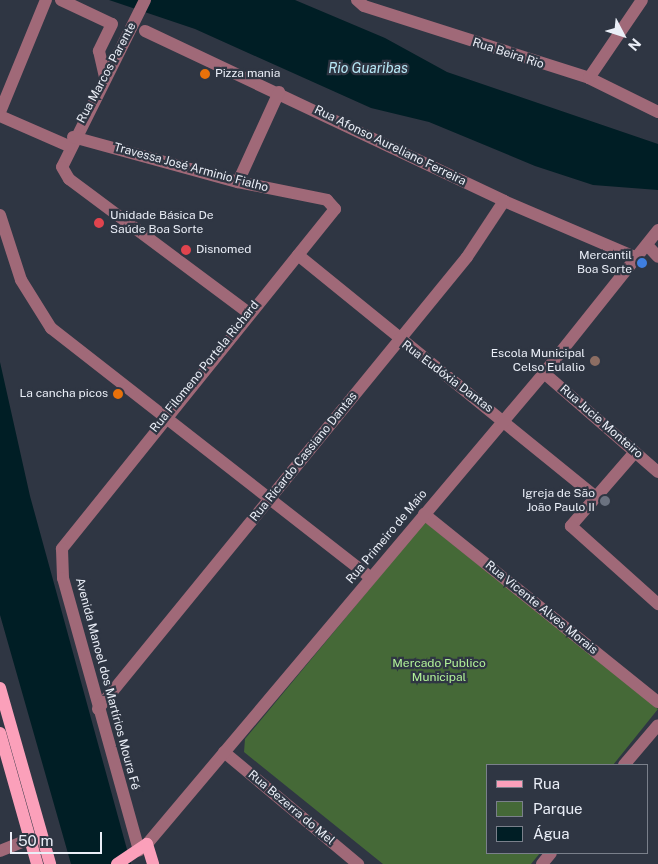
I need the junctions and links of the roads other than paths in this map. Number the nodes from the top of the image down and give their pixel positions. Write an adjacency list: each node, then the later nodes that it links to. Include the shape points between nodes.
1 (46, 0): 10 (street)
2 (61, 0): 7 (street, via 112,24 100,51)
3 (145, 0): 7 (street, Rua Marcos Parente)
4 (357, 0): 8 (street, Rua Beira Rio, via 374,10)
5 (642, 0): 8 (street)
6 (145, 31): 9 (street, Rua Afonso Aureliano Ferreira)
7 (105, 76): 13 (street, Rua Marcos Parente)
8 (589, 78): 11 (street, Rua Beira Rio)
9 (279, 92): 14 (street); 15 (street, Rua Afonso Aureliano Ferreira)
10 (0, 112)
11 (658, 112)
12 (0, 116): 13 (street, Travessa José Arminio Fialho)
13 (71, 141): 14 (street, Travessa José Arminio Fialho); 23 (street, Rua Marcos Parente, via 62,167 69,179)
14 (238, 182): 16 (street, Travessa José Arminio Fialho, via 327,200)
15 (504, 201): 22 (street, Rua Afonso Aureliano Ferreira); 24 (street, Rua Ricardo Cassiano Dantas, via 480,240)
16 (335, 209): 20 (street, Rua Filomeno Portela Richard)
17 (0, 215): 26 (street, via 21,280 51,328)
18 (658, 231): 19 (street, Rua Primeiro de Maio)
19 (648, 245): 21 (street); 22 (street, Rua Primeiro de Maio)
20 (298, 255): 23 (street, Rua Filomeno Portela Richard); 24 (street, Rua Eudóxia Dantas)
21 (658, 257)
22 (637, 258): 25 (street, Rua Primeiro de Maio)
23 (249, 313): 26 (street, Rua Filomeno Portela Richard)
24 (399, 341): 27 (street, Rua Eudóxia Dantas); 31 (street, Rua Ricardo Cassiano Dantas)
25 (544, 372): 27 (street, Rua Primeiro de Maio); 28 (street, Rua Jucie Monteiro)
26 (165, 415): 31 (street); 33 (street, Rua Filomeno Portela Richard)
27 (504, 420): 30 (street, Rua Eudóxia Dantas); 32 (street, Rua Primeiro de Maio)
28 (635, 452): 29 (street, Rua Jucie Monteiro); 30 (street)
29 (658, 472)
30 (596, 497): 35 (street, via 571,526)
31 (270, 500): 34 (street); 38 (street, Rua Ricardo Cassiano Dantas)
32 (424, 514): 34 (street, Rua Primeiro de Maio); 37 (street, Rua Vicente Alves Morais)
33 (77, 527): 38 (street, Avenida Manoel dos Martírios Moura Fé, via 62,549 61,564)
34 (370, 577): 41 (street, Rua Primeiro de Maio)
35 (658, 604)
36 (0, 688): 49 (main road)
37 (658, 702)
38 (98, 709): 45 (street, Avenida Manoel dos Martírios Moura Fé)
39 (658, 725): 42 (street)
40 (0, 733): 43 (main road)
41 (224, 752): 45 (street, Rua Primeiro de Maio); 47 (street, Rua Bezerra do Mel)
42 (625, 764)
43 (30, 839): 44 (street); 48 (main road)
44 (0, 851)
45 (140, 851): 50 (main road); 51 (main road, Avenida Manoel dos Martírios Moura Fé)
46 (550, 854): 53 (street)
47 (343, 860): 52 (street, Rua Bezerra do Mel)
48 (37, 864)
49 (50, 864)
50 (117, 864)
51 (153, 864)
52 (358, 864)
53 (542, 864)

